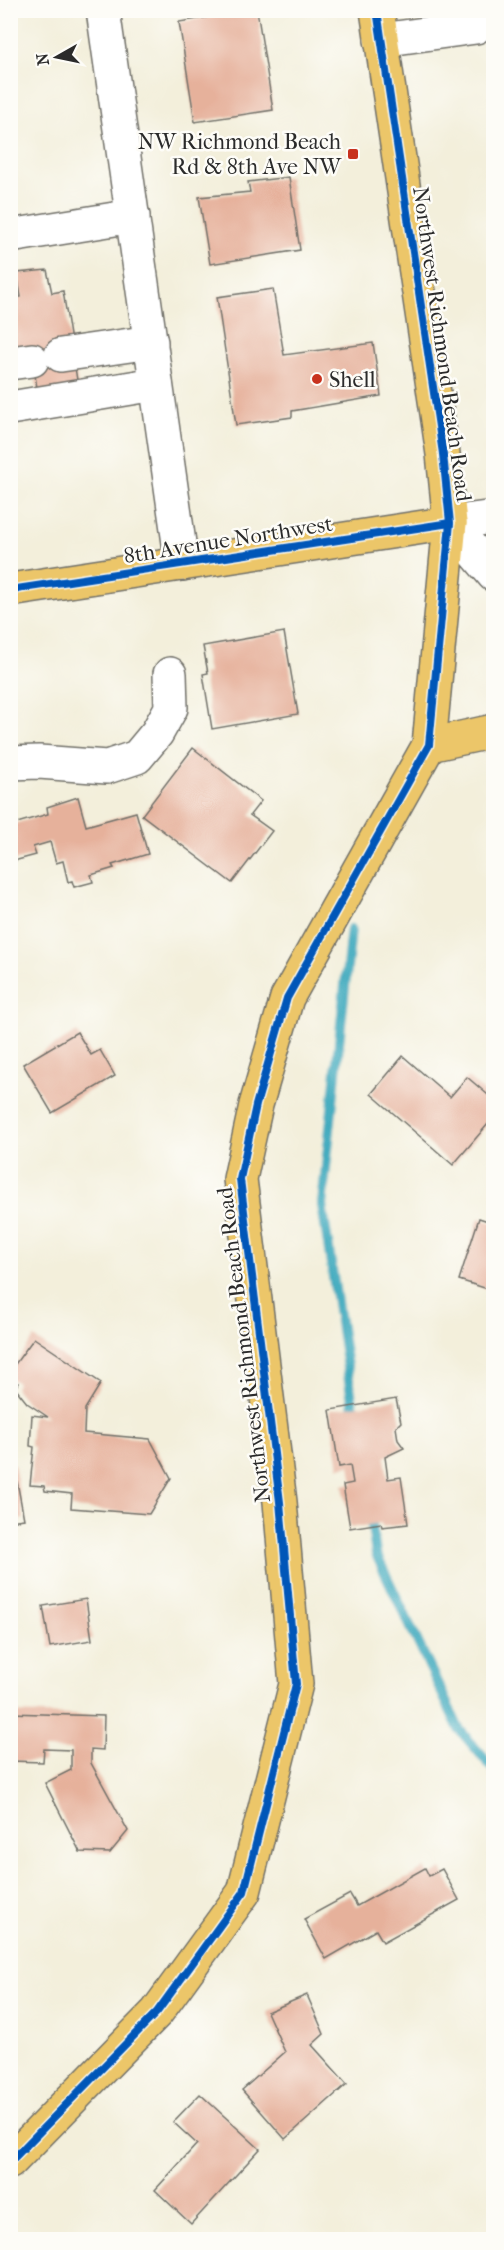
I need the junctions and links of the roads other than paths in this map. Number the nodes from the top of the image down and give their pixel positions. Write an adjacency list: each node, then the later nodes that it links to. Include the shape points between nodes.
1 (103, 10): 4 (street)
2 (473, 10): 3 (street, via 476,27)
3 (379, 25): 11 (main road, Northwest Richmond Beach Road)
4 (133, 216): 5 (street); 6 (street)
5 (10, 236)
6 (151, 342): 7 (street); 8 (street)
7 (35, 359)
8 (156, 384): 9 (street); 12 (street)
9 (10, 408)
10 (494, 517): 11 (street, 8th Avenue Northwest)
11 (450, 523): 12 (main road, 8th Avenue Northwest); 13 (street); 17 (main road, Northwest Richmond Beach Road)
12 (182, 564): 14 (main road, 8th Avenue Northwest)
13 (494, 575)
14 (10, 590)
15 (170, 674): 18 (street, via 171,708 137,757 107,767)
16 (494, 730): 17 (main road)
17 (429, 745): 19 (main road, Northwest Richmond Beach Road, via 286,998 240,1179 280,1502 296,1684 244,1892 157,2012)
18 (10, 763)
19 (10, 2162)

